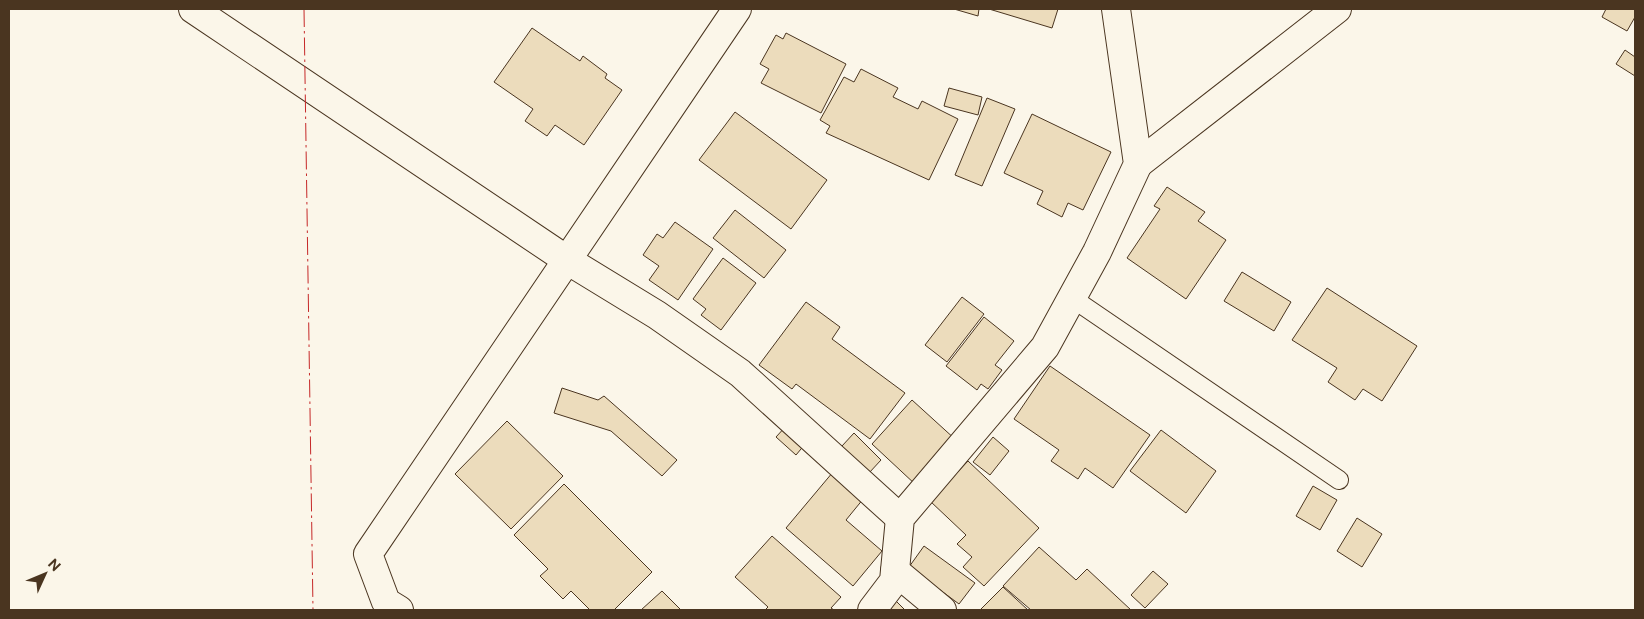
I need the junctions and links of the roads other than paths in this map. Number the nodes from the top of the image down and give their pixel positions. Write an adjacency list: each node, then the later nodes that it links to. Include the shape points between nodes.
1 (193, 9): 6 (street)
2 (737, 9): 6 (street)
3 (1116, 9): 5 (street)
4 (1337, 9): 5 (street)
5 (1138, 164): 7 (street)
6 (567, 260): 9 (street, via 657,315 740,373); 11 (street, via 368,554 386,602)
7 (1072, 298): 8 (lane); 9 (street, via 1045,347)
8 (1339, 480)
9 (900, 518): 10 (street)
10 (894, 571): 12 (street, via 894,581); 13 (street)
11 (399, 610)
12 (872, 610)
13 (942, 610)

